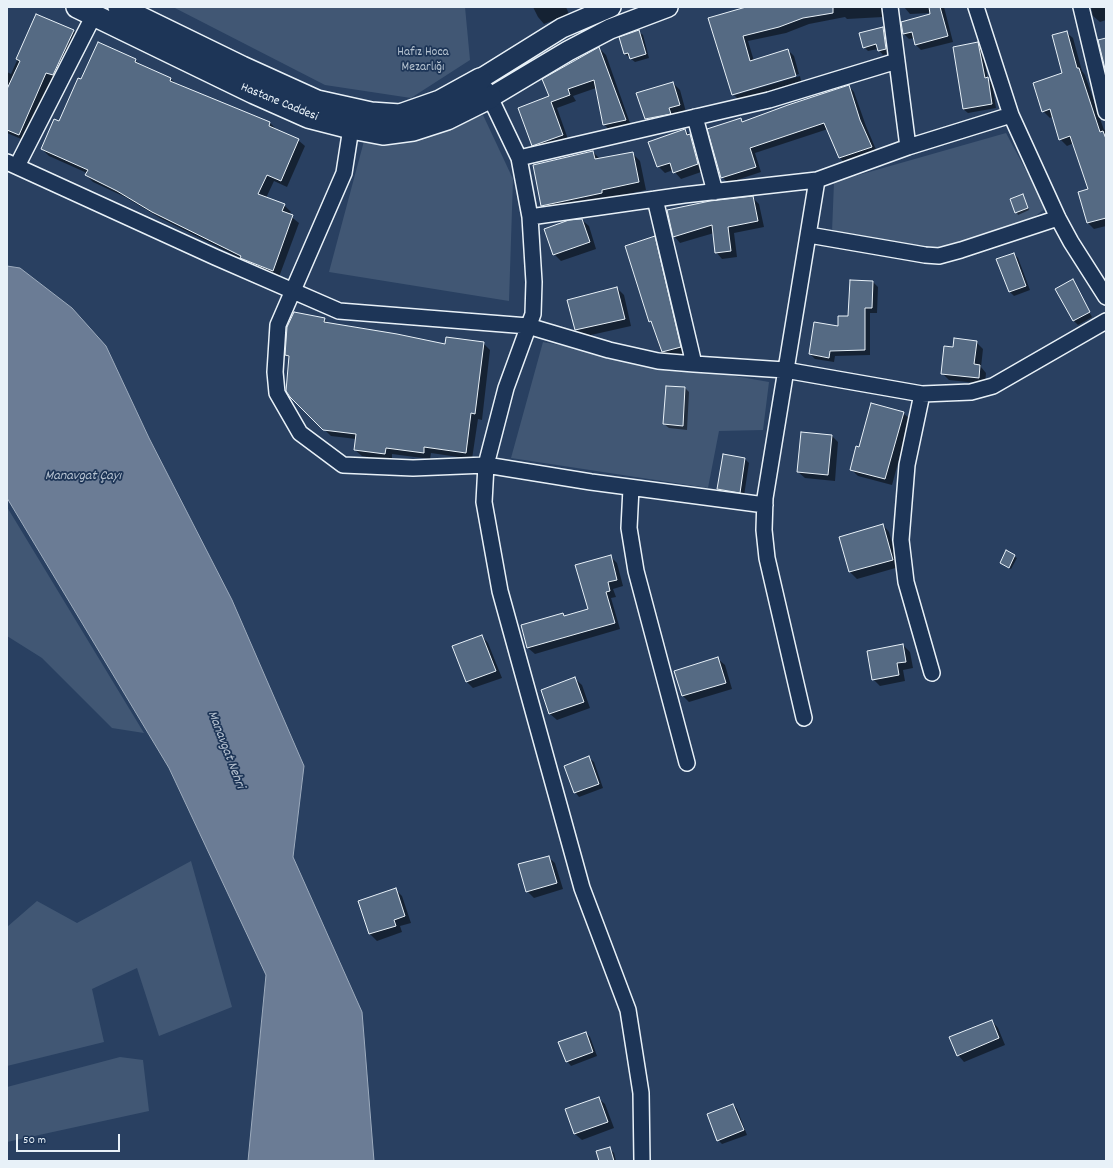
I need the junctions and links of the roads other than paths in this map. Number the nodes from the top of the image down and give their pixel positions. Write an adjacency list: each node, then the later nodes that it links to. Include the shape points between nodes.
1 (119, 7): 9 (main road, Hastane Caddesi, via 317,101 372,113 400,115 440,101)
2 (611, 7): 9 (street, via 562,28)
3 (668, 7): 10 (street, via 610,29 568,51)
4 (890, 7): 8 (street)
5 (976, 7): 12 (street)
6 (1081, 7): 11 (street)
7 (85, 11): 14 (main road, Hastane Caddesi, via 254,94 308,117); 17 (street)
8 (897, 61): 13 (street, via 769,100); 15 (street)
9 (480, 79): 10 (street)
10 (492, 98): 14 (main road, Hastane Caddesi, via 446,120 414,130 382,134); 16 (street)
11 (1106, 112)
12 (1011, 115): 15 (street); 22 (street)
13 (694, 117): 16 (street); 19 (street)
14 (351, 128): 24 (street, via 344,173)
15 (908, 147): 18 (street)
16 (519, 158): 21 (street)
17 (12, 164): 24 (street)
18 (817, 180): 19 (street); 23 (street)
19 (716, 192): 20 (street)
20 (656, 199): 21 (street); 28 (street)
21 (530, 218): 27 (street, via 534,282 533,314)
22 (1058, 218): 23 (street, via 939,256); 25 (street)
23 (809, 235): 29 (street)
24 (292, 292): 27 (street, via 339,311); 31 (street, via 278,325 275,372 277,393 300,433 343,465 413,468)
25 (1106, 297)
26 (1106, 321): 30 (street, via 993,386 971,392)
27 (528, 326): 28 (street, via 609,350 658,361); 31 (street, via 506,388)
28 (694, 364): 29 (street)
29 (785, 370): 30 (street); 33 (street)
30 (922, 394): 34 (street, via 907,465 900,540 906,582)
31 (486, 464): 32 (street); 37 (street, via 484,502 500,591 582,888 628,1010 641,1093)
32 (631, 488): 33 (street); 36 (street, via 629,528 636,571)
33 (765, 505): 35 (street, via 767,558)
34 (932, 673)
35 (804, 718)
36 (687, 763)
37 (642, 1161)

